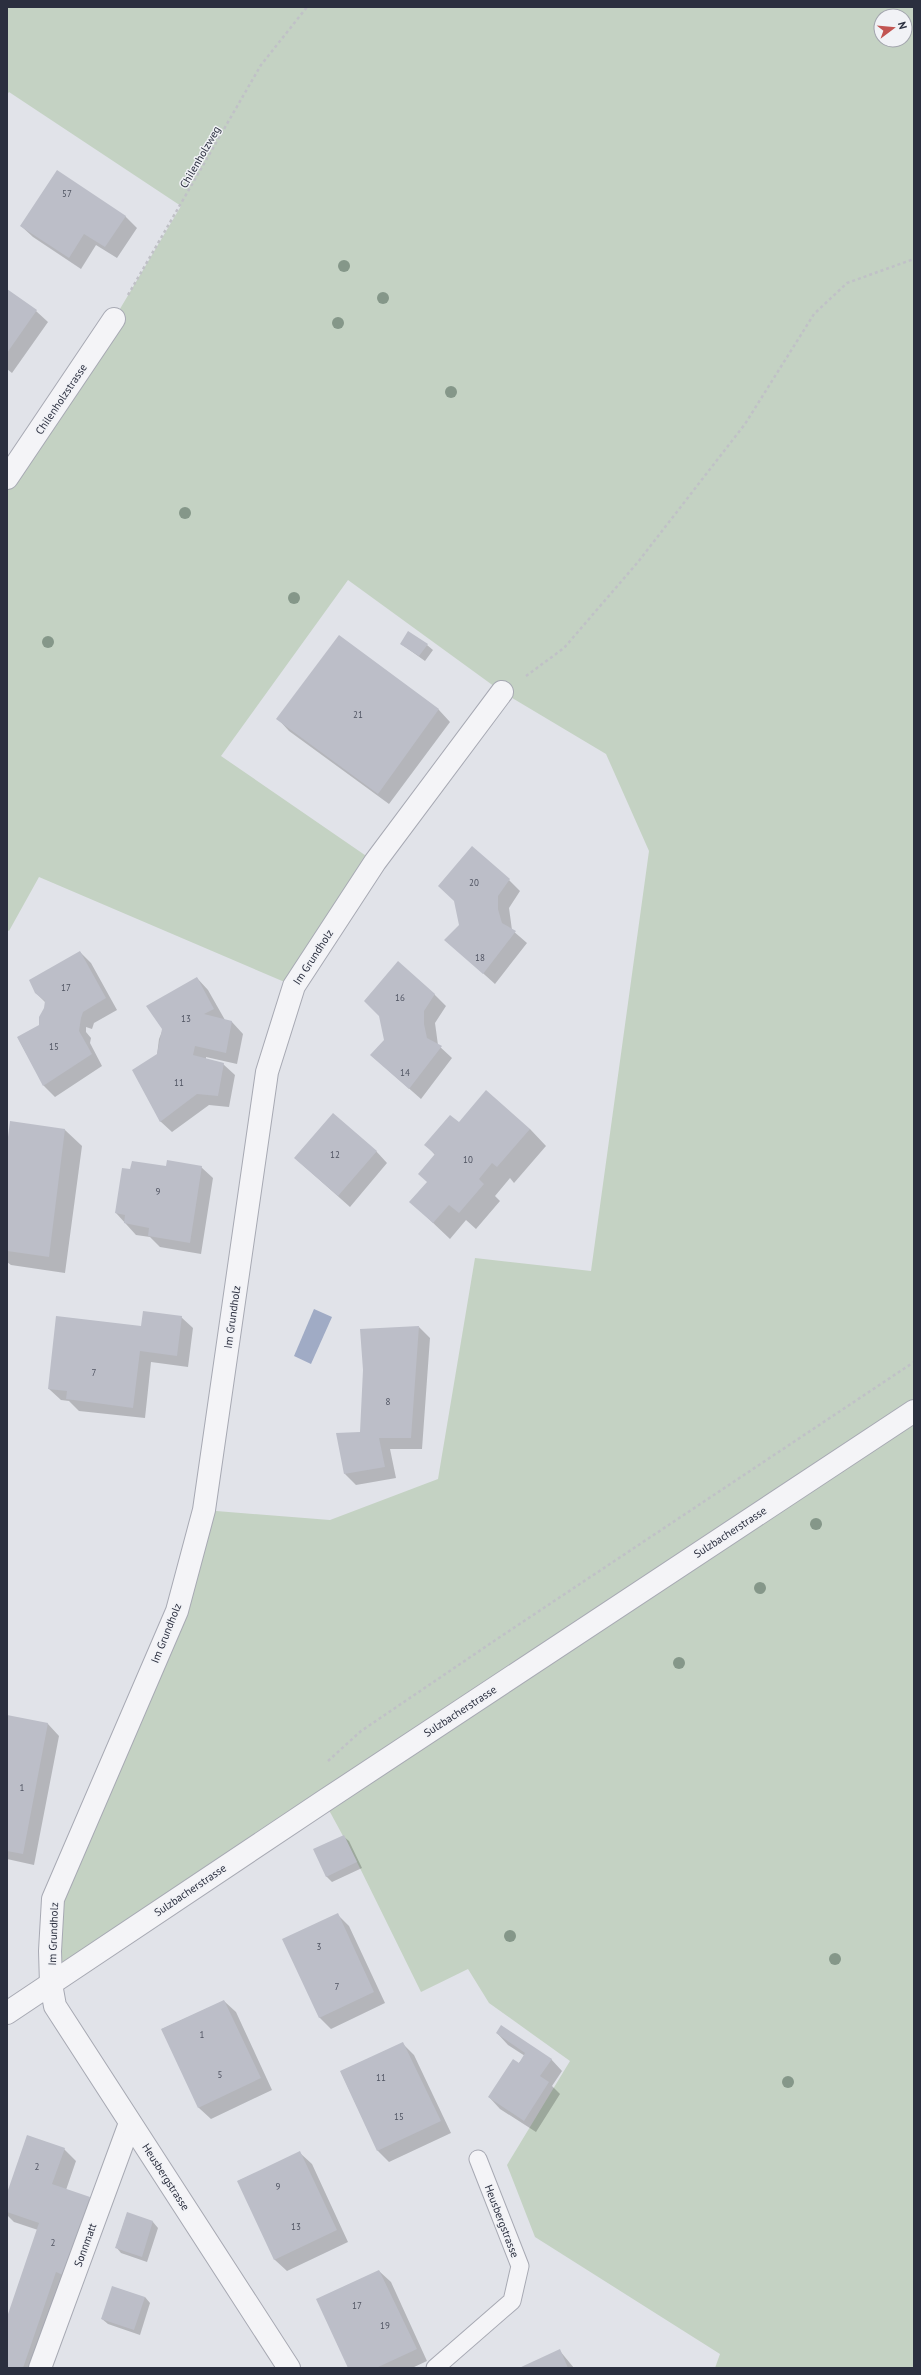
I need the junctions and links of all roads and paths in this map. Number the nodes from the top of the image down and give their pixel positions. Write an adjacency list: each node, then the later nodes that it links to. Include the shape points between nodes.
1 (307, 7): 3 (path, Chilenholzweg, via 261,65)
2 (914, 259): 5 (path, via 847,283 814,314 745,424 638,562 564,648)
3 (114, 319): 4 (street, Chilenholzstrasse)
4 (7, 478)
5 (502, 692): 9 (street, Im Grundholz, via 375,862 294,986 267,1072 204,1510 177,1611 54,1898)
6 (914, 1362): 8 (path, via 471,1656 362,1731)
7 (914, 1410): 9 (street, Sulzbacherstrasse)
8 (327, 1762)
9 (52, 1984): 10 (street, Sulzbacherstrasse); 11 (street, Heusbergstrasse, via 55,2006)
10 (7, 2013)
11 (130, 2123): 13 (street, Sonnmatt); 14 (street, Heusbergstrasse)
12 (478, 2159): 15 (lane, Heusbergstrasse, via 520,2266 512,2301)
13 (40, 2368)
14 (289, 2368)
15 (435, 2368)

